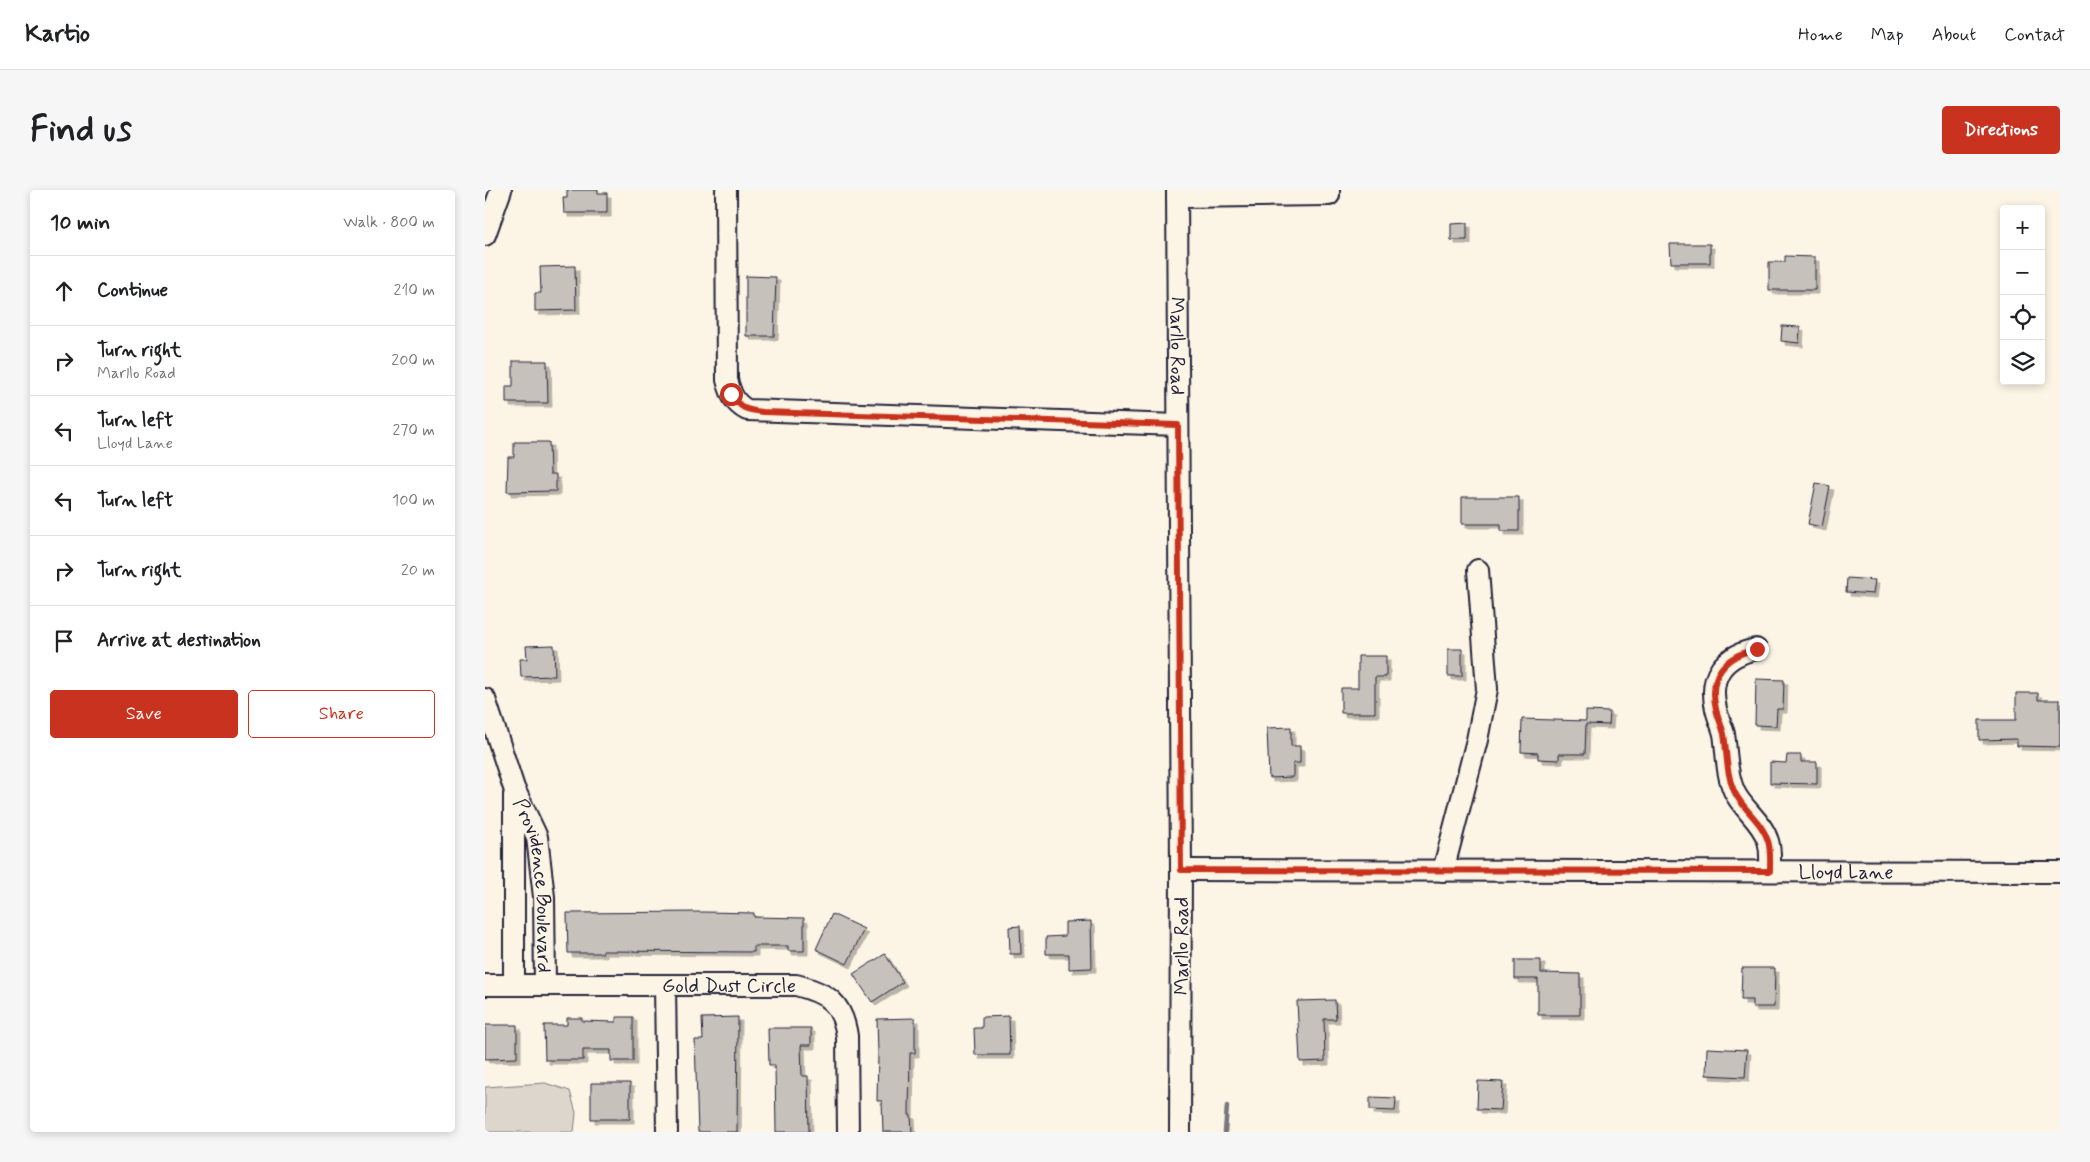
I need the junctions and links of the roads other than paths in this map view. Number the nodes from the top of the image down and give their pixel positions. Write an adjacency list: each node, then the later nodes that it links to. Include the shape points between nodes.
1 (501, 190): 6 (street)
2 (726, 190): 7 (street, via 727,380 738,405 747,410)
3 (1329, 190): 5 (street, via 1329,195)
4 (1177, 193): 5 (street); 7 (street, Marllo Road)
5 (1226, 193)
6 (485, 235)
7 (1178, 425): 12 (street, Marllo Road)
8 (1478, 570): 13 (street, via 1487,690)
9 (1757, 649): 14 (street, via 1725,663 1717,675 1714,698 1723,730 1731,784 1741,804 1765,832)
10 (485, 699): 11 (street, Providence Boulevard)
11 (513, 788): 17 (street, Providence Boulevard); 18 (street, Providence Boulevard, via 537,836 544,897)
12 (1181, 870): 13 (street, Lloyd Lane); 22 (street, Marllo Road)
13 (1443, 870): 14 (street, Lloyd Lane)
14 (1770, 871): 15 (street, Lloyd Lane)
15 (2060, 872)
16 (485, 985): 17 (street, Gold Dust Circle)
17 (514, 985): 18 (street, Gold Dust Circle)
18 (545, 985): 19 (street, Gold Dust Circle)
19 (665, 985): 20 (street); 21 (street, Gold Dust Circle, via 796,985 827,996 845,1020)
20 (667, 1132)
21 (848, 1132)
22 (1180, 1132)

